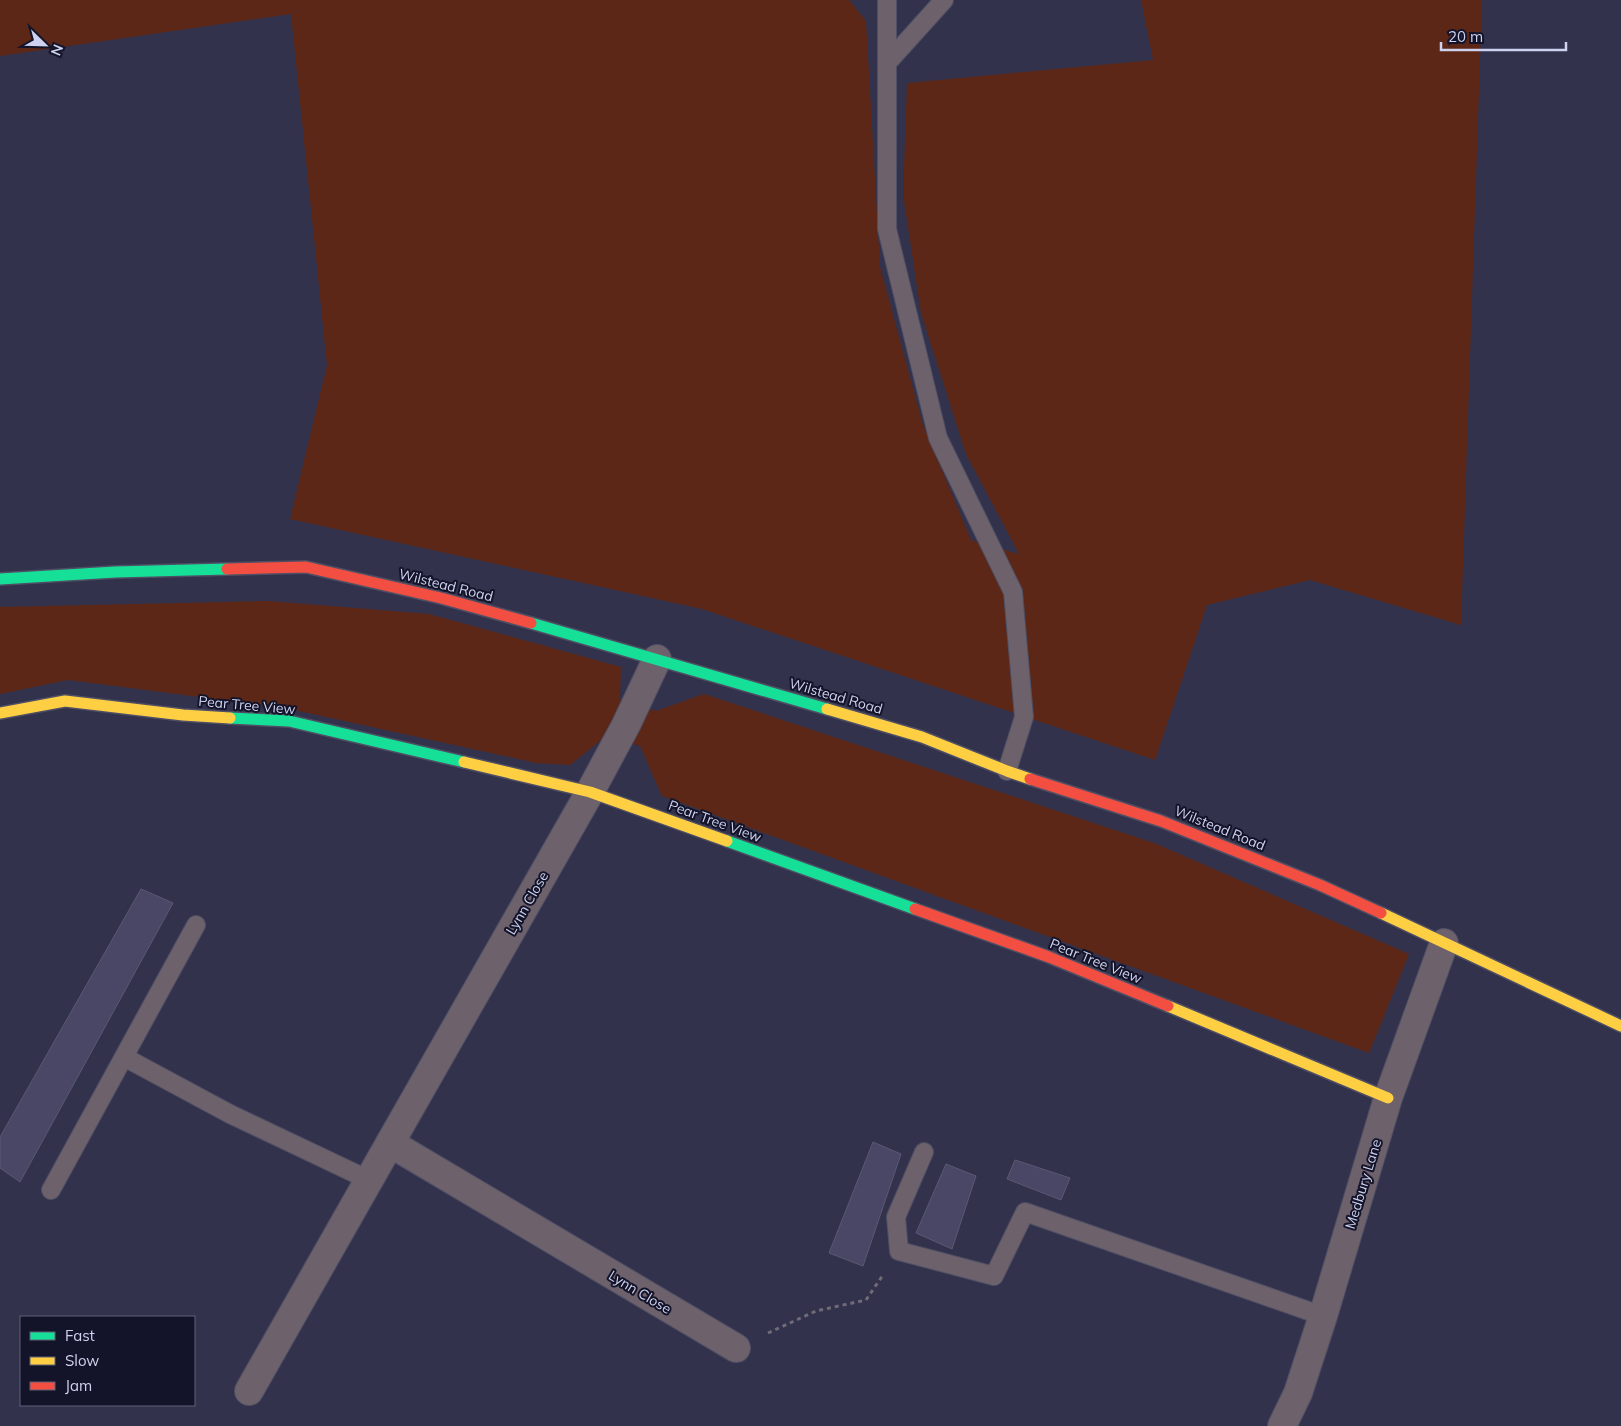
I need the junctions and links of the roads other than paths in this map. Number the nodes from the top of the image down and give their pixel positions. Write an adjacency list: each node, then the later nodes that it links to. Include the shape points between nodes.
1 (887, 0): 3 (lane)
2 (944, 0): 3 (lane)
3 (888, 62): 7 (lane, via 887,230 938,438 1013,592 1024,717)
4 (0, 579): 5 (street, Wilstead Road, via 306,567 440,598)
5 (657, 659): 7 (street, Wilstead Road, via 922,737); 8 (street, Lynn Close)
6 (0, 713): 8 (street, Pear Tree View, via 65,701 183,715 289,721)
7 (1007, 771): 10 (street, Wilstead Road, via 1161,821 1320,885)
8 (590, 792): 13 (street, Pear Tree View, via 1050,957); 14 (street, Lynn Close)
9 (196, 925): 12 (lane)
10 (1444, 943): 11 (street, Wilstead Road); 13 (street, Medbury Lane)
11 (1621, 1026)
12 (124, 1057): 16 (lane, via 230,1114); 17 (lane)
13 (1388, 1098): 18 (street, Medbury Lane)
14 (390, 1143): 16 (street, Lynn Close); 19 (street, Lynn Close)
15 (924, 1152): 18 (lane, via 896,1217 899,1251 994,1276 1025,1212)
16 (368, 1180): 20 (street, Lynn Close)
17 (52, 1190)
18 (1323, 1316): 21 (street, Medbury Lane, via 1298,1393)
19 (736, 1348)
20 (249, 1391)
21 (1282, 1426)

